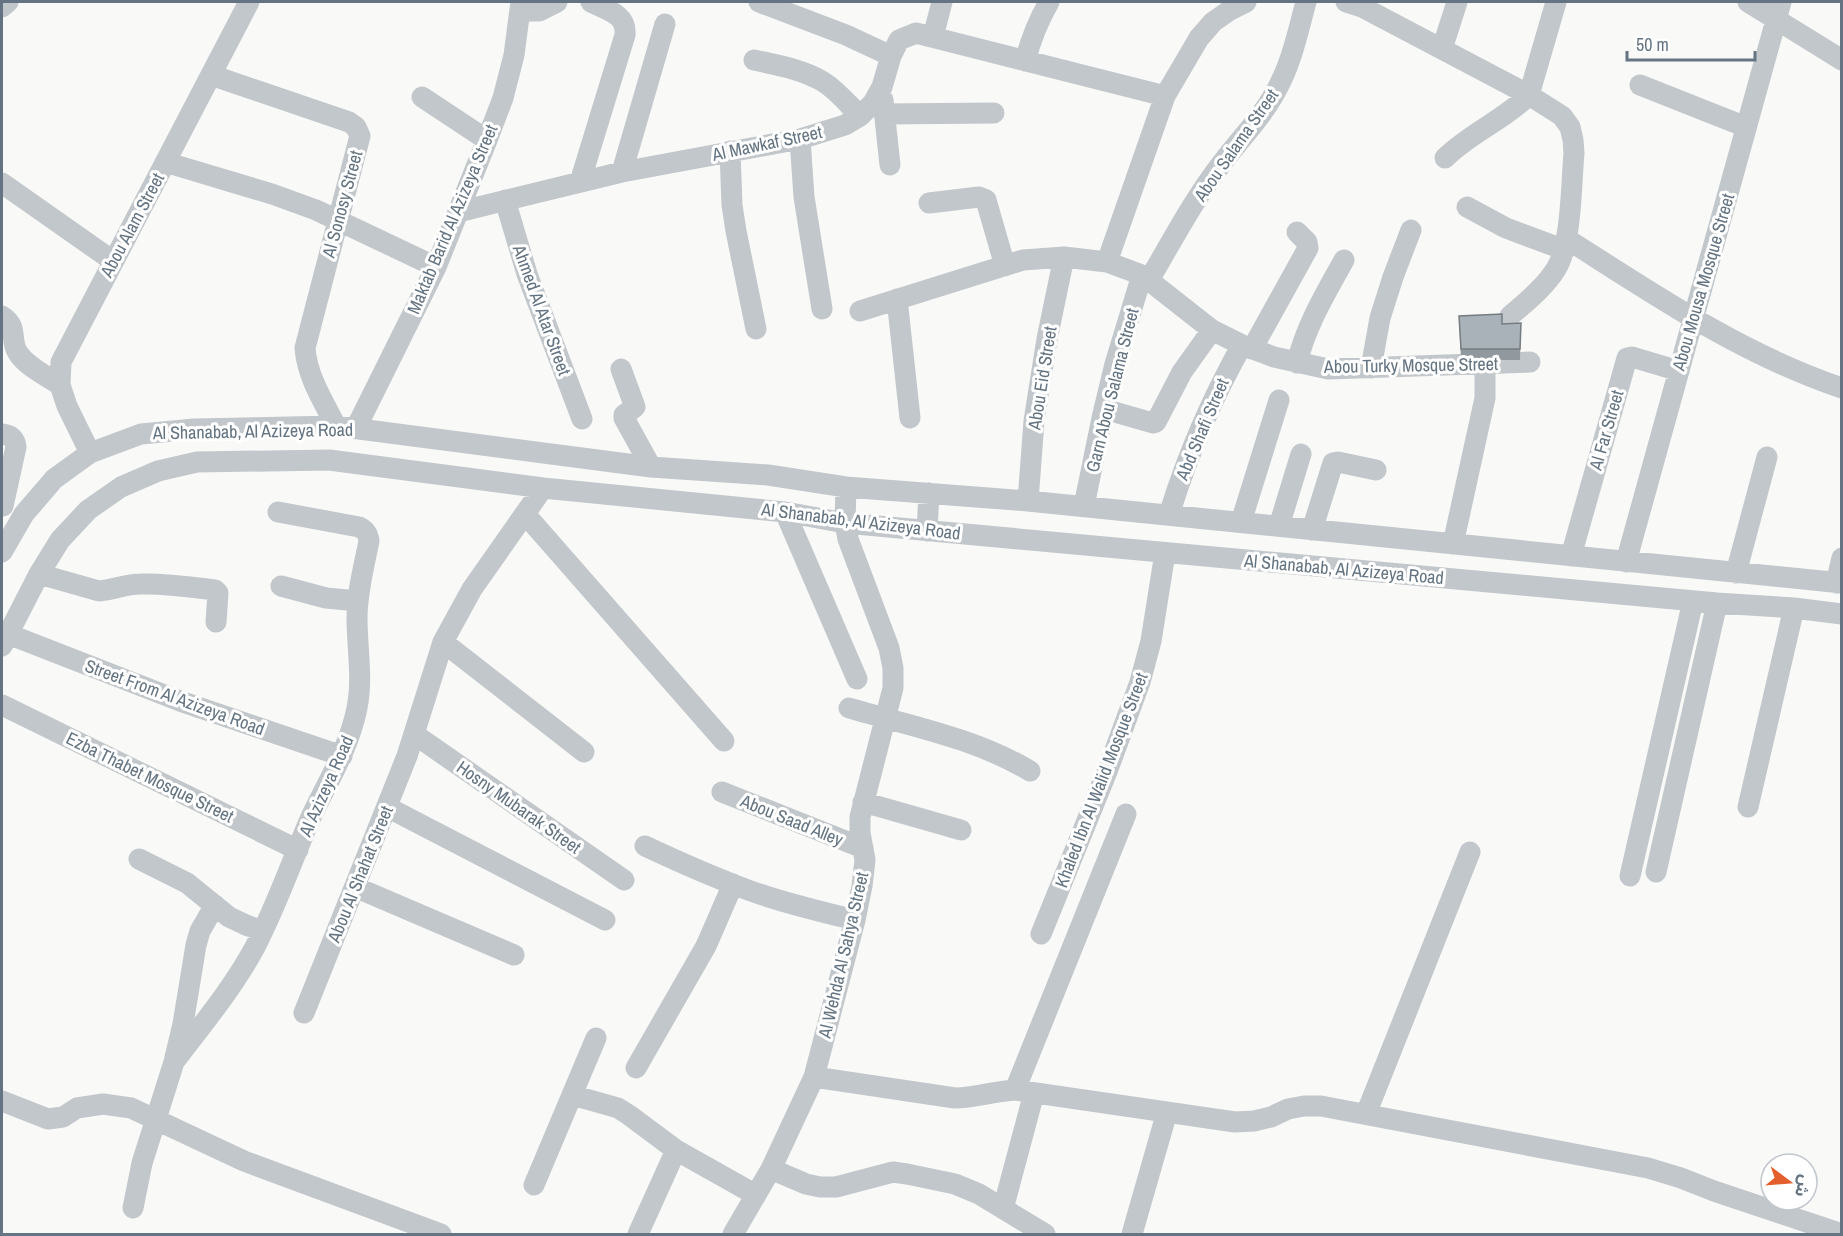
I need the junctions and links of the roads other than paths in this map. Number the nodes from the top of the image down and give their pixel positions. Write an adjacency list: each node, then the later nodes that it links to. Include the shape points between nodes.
1 (8, 2): 15 (street)
2 (249, 2): 24 (street, Abou Alam Street)
3 (557, 2): 14 (street, via 539,11)
4 (591, 2): 41 (street, via 617,15 626,27)
5 (759, 2): 20 (street)
6 (942, 2): 18 (street)
7 (1050, 2): 23 (street, via 1031,38)
8 (1246, 2): 28 (street, via 1213,22 1199,38)
9 (1306, 2): 57 (street, Abou Salama Street, via 1289,64 1278,88 1200,194)
10 (1346, 2): 19 (street)
11 (1457, 2): 19 (street)
12 (1556, 2): 27 (street)
13 (1748, 2): 16 (street)
14 (521, 6): 35 (street, Maktab Barid Al Azizeya Street, via 514,55)
15 (2, 7)
16 (1779, 10): 22 (street); 33 (street, Abou Mousa Mosque Street)
17 (665, 24): 40 (street)
18 (933, 37): 20 (street, Al Mawkaf Street, via 916,33 899,40); 23 (street, Al Mawkaf Street)
19 (1442, 49): 27 (street)
20 (891, 56): 26 (street, Al Mawkaf Street)
21 (754, 60): 32 (street, via 804,72 822,81)
22 (1842, 60)
23 (1025, 61): 28 (street, Al Mawkaf Street)
24 (211, 75): 38 (street, Abou Alam Street); 47 (street, Al Sonosy Street, via 356,127 360,136)
25 (1640, 85): 33 (street)
26 (882, 87): 31 (street); 32 (street, Al Mawkaf Street)
27 (1529, 95): 37 (street); 50 (street, via 1562,116 1574,140)
28 (1165, 96): 54 (street)
29 (422, 97): 35 (street)
30 (994, 113): 31 (street)
31 (885, 114): 39 (street)
32 (860, 116): 34 (street, Al Mawkaf Street, via 845,125)
33 (1746, 127): 63 (street, Abou Mousa Mosque Street)
34 (800, 139): 36 (street, Al Mawkaf Street); 59 (street, via 804,196)
35 (487, 140): 46 (street, Maktab Barid Al Azizeya Street)
36 (730, 151): 40 (street, Al Mawkaf Street); 64 (street, via 736,231)
37 (1445, 158)
38 (165, 162): 47 (street, via 283,198); 53 (street, Abou Alam Street)
39 (890, 165)
40 (622, 172): 41 (street, Al Mawkaf Street)
41 (580, 182): 43 (street, Al Mawkaf Street)
42 (2, 183): 53 (street)
43 (505, 200): 46 (street, Al Mawkaf Street); 78 (street, Ahmed Al Atar Street, via 527,274)
44 (929, 203): 55 (street, via 979,197 986,200)
45 (1467, 207): 50 (street, via 1506,228)
46 (458, 212): 56 (street, Maktab Barid Al Azizeya Street)
47 (338, 220): 56 (street); 79 (street, Al Sonosy Street, via 305,348 311,376)
48 (1411, 230): 70 (street, via 1380,318)
49 (1298, 232): 66 (street, Abd Shafi Street, via 1308,242 1308,248)
50 (1566, 244): 62 (street, via 1555,270); 63 (street)
51 (1065, 257): 54 (street, Abou Turky Mosque Street); 55 (street, Abou Turky Mosque Street, via 1023,260); 89 (street, Abou Eid Street, via 1034,421)
52 (1344, 260): 68 (street, via 1312,318)
53 (113, 261): 73 (street, Abou Alam Street, via 61,362)
54 (1107, 262): 57 (street, Abou Turky Mosque Street)
55 (1005, 266): 58 (street, Abou Turky Mosque Street)
56 (436, 267): 79 (street, Maktab Barid Al Azizeya Street)
57 (1145, 278): 65 (street, Abou Turky Mosque Street); 76 (street, Garn Abou Salama Street)
58 (897, 299): 60 (street, Abou Turky Mosque Street); 77 (street)
59 (822, 309)
60 (860, 310)
61 (2, 316): 73 (street, via 10,324 19,354)
62 (1510, 316)
63 (1693, 319): 72 (street, Abou Mousa Mosque Street); 74 (street, via 1785,366)
64 (756, 329)
65 (1212, 330): 66 (street, Abou Turky Mosque Street); 76 (street, via 1182,372 1156,422)
66 (1247, 347): 68 (street, Abou Turky Mosque Street); 96 (street, Abd Shafi Street, via 1218,387)
67 (1530, 362): 69 (street, Abou Turky Mosque Street)
68 (1297, 363): 70 (street, Abou Turky Mosque Street, via 1328,369)
69 (1485, 364): 70 (street, Abou Turky Mosque Street); 102 (street, via 1485,398)
70 (1371, 368)
71 (621, 369): 84 (street, via 635,407 624,418)
72 (1679, 371): 105 (street, Al Far Street, via 1627,358); 107 (street, Abou Mousa Mosque Street)
73 (60, 384): 81 (street, Abou Alam Street)
74 (1842, 388)
75 (1279, 400): 97 (street)
76 (1104, 409): 91 (street, Garn Abou Salama Street)
77 (910, 418)
78 (582, 419)
79 (346, 427): 81 (street, Al Shanabab, Al Azizeya Road, via 195,429 141,434); 84 (street, Al Shanabab, Al Azizeya Road)
80 (2, 434): 90 (street, via 13,437 16,447)
81 (90, 453): 94 (street, Al Shanabab, Al Azizeya Road, via 54,480)
82 (1301, 454): 99 (street)
83 (1767, 457): 108 (street)
84 (651, 467): 86 (street, Al Shanabab, Al Azizeya Road, via 768,475)
85 (1376, 470): 100 (street, via 1333,463)
86 (846, 487): 88 (street, Al Shanabab, Al Azizeya Road); 98 (street, Al Wehda Al Sahya Street)
87 (543, 488): 93 (street, Al Shanabab, Al Azizeya Road); 95 (street, Abou Al Shahat Street); 109 (street, Al Shanabab, Al Azizeya Road, via 329,460 197,462 158,471 121,487 88,510 60,540)
88 (929, 493): 89 (street, Al Shanabab, Al Azizeya Road); 101 (street)
89 (1028, 501): 91 (street, Al Shanabab, Al Azizeya Road)
90 (2, 506): 94 (street)
91 (1084, 506): 96 (street, Al Shanabab, Al Azizeya Road)
92 (278, 512): 112 (street, Al Azizeya Road, via 365,530 369,541)
93 (785, 512): 98 (street, Al Shanabab, Al Azizeya Road); 120 (street)
94 (24, 514): 103 (street, Al Shanabab, Al Azizeya Road)
95 (525, 514): 119 (street, Abou Al Shahat Street, via 472,589); 125 (street)
96 (1168, 515): 97 (street, Al Shanabab, Al Azizeya Road)
97 (1241, 522): 99 (street, Al Shanabab, Al Azizeya Road)
98 (845, 523): 101 (street, Al Shanabab, Al Azizeya Road); 123 (street, Al Wehda Al Sahya Street, via 889,648 893,688)
99 (1280, 526): 100 (street, Al Shanabab, Al Azizeya Road)
100 (1312, 530): 102 (street, Al Shanabab, Al Azizeya Road)
101 (927, 531): 104 (street, Al Shanabab, Al Azizeya Road)
102 (1453, 544): 105 (street, Al Shanabab, Al Azizeya Road)
103 (2, 552)
104 (1165, 553): 113 (street, Al Shanabab, Al Azizeya Road); 149 (street, Khaled Ibn Al Walid Mosque Street, via 1140,682)
105 (1571, 556): 107 (street, Al Shanabab, Al Azizeya Road)
106 (1842, 558): 110 (street)
107 (1626, 562): 108 (street, Al Shanabab, Al Azizeya Road)
108 (1736, 573): 110 (street, Al Shanabab, Al Azizeya Road)
109 (39, 574): 117 (street, via 99,591 144,583 215,590); 118 (street, Al Shanabab, Al Azizeya Road)
110 (1839, 583)
111 (280, 586): 112 (street, via 326,598)
112 (358, 601): 127 (street, Al Azizeya Road, via 360,680 351,734)
113 (1693, 601): 114 (street, Al Shanabab, Al Azizeya Road); 141 (street)
114 (1717, 603): 115 (street, Al Shanabab, Al Azizeya Road); 140 (street)
115 (1794, 608): 116 (street, Al Shanabab, Al Azizeya Road); 132 (street)
116 (1842, 614)
117 (216, 622)
118 (5, 640): 127 (street, Street From Al Azizeya Road)
119 (443, 642): 124 (street, Abou Al Shahat Street); 126 (street)
120 (857, 679)
121 (2, 705): 137 (street, Ezba Thabet Mosque Street)
122 (849, 708): 123 (street)
123 (885, 718): 128 (street, via 987,748); 130 (street, Al Wehda Al Sahya Street)
124 (414, 734): 131 (street, Abou Al Shahat Street); 142 (street, Hosny Mubarak Street)
125 (724, 741)
126 (584, 752)
127 (342, 756): 137 (street, Al Azizeya Road)
128 (1030, 771)
129 (722, 792): 136 (street, Abou Saad Alley)
130 (863, 802): 134 (street); 136 (street, Al Wehda Al Sahya Street)
131 (387, 807): 144 (street, Abou Al Shahat Street); 146 (street)
132 (1748, 807)
133 (1126, 814): 156 (street)
134 (961, 830)
135 (645, 846): 143 (street)
136 (863, 848): 147 (street, Al Wehda Al Sahya Street, via 864,873)
137 (298, 850): 148 (street, Al Azizeya Road)
138 (1470, 852): 160 (street)
139 (140, 859): 145 (street, via 187,883)
140 (1656, 872)
141 (1630, 876)
142 (624, 880)
143 (733, 884): 147 (street); 154 (street, via 706,946)
144 (355, 888): 150 (street); 151 (street, Abou Al Shahat Street)
145 (215, 905): 148 (street, via 229,916); 153 (street, via 196,945)
146 (605, 920)
147 (855, 920): 155 (street, Al Wehda Al Sahya Street)
148 (263, 931): 153 (street, Al Azizeya Road, via 237,977)
149 (1041, 934)
150 (514, 955)
151 (304, 1012)
152 (596, 1038): 157 (street)
153 (174, 1062): 161 (street)
154 (636, 1068)
155 (814, 1077): 156 (street, via 955,1098); 163 (street, Al Wehda Al Sahya Street)
156 (1025, 1091): 159 (street); 167 (street)
157 (572, 1095): 162 (street, via 618,1108); 164 (street)
158 (2, 1101): 161 (street, via 48,1119 63,1117 76,1108 104,1104 131,1108)
159 (1167, 1112): 160 (street, via 1235,1122 1254,1121 1304,1106); 172 (street)
160 (1366, 1114): 173 (street, via 1648,1168)
161 (156, 1119): 166 (street); 168 (street, via 244,1161)
162 (676, 1150): 165 (street); 169 (street)
163 (771, 1169): 165 (street, Al Wehda Al Sahya Street); 167 (street, via 820,1187 836,1187 893,1172 907,1174 955,1184)
164 (534, 1185)
165 (756, 1195): 170 (street, Al Wehda Al Sahya Street)
166 (133, 1208)
167 (1003, 1209): 171 (street)
168 (441, 1234)
169 (638, 1234)
170 (733, 1234)
171 (1045, 1234)
172 (1132, 1234)
173 (1842, 1234)

